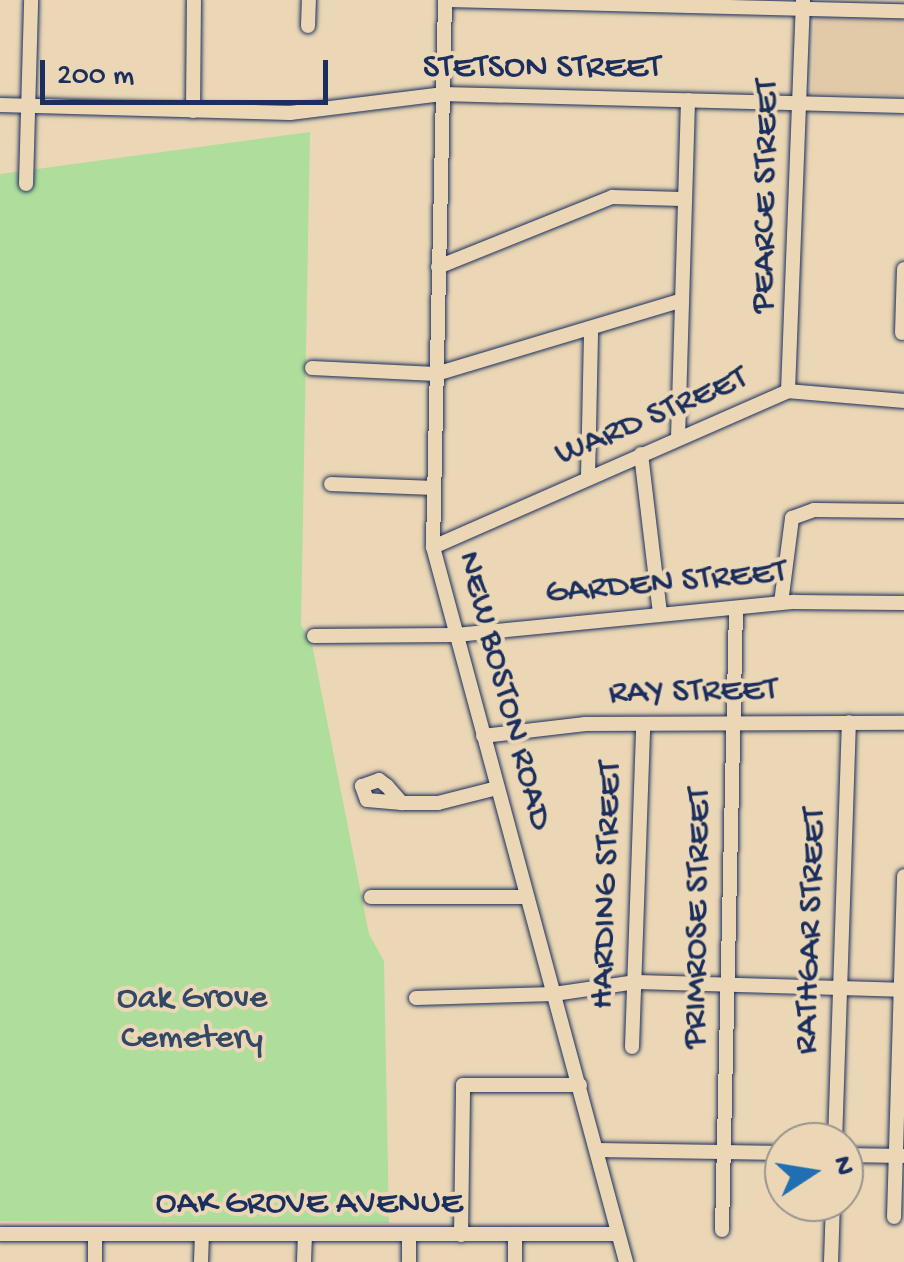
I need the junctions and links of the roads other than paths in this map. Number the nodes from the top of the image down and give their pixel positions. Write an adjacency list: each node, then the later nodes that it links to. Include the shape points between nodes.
1 (31, 0): 12 (street)
2 (194, 0): 14 (street)
3 (310, 0): 7 (street)
4 (445, 0): 5 (street); 8 (street, NEW BOSTON ROAD)
5 (803, 5): 6 (street); 10 (street, PEARCE STREET)
6 (904, 11)
7 (308, 26)
8 (442, 94): 9 (street, STETSON STREET); 14 (street, STETSON STREET, via 314,112); 17 (street, NEW BOSTON ROAD)
9 (688, 100): 10 (street, STETSON STREET); 16 (street)
10 (798, 103): 13 (street, STETSON STREET); 24 (street, PEARCE STREET)
11 (0, 105): 12 (street, STETSON STREET)
12 (29, 106): 14 (street, STETSON STREET); 15 (street)
13 (904, 106)
14 (192, 111)
15 (26, 184)
16 (682, 198): 17 (street, via 612,197); 19 (street)
17 (438, 267): 23 (street, NEW BOSTON ROAD)
18 (904, 269): 21 (street)
19 (680, 302): 20 (street); 26 (street)
20 (592, 328): 23 (street); 28 (street)
21 (902, 333)
22 (312, 368): 23 (street)
23 (436, 374): 30 (street, NEW BOSTON ROAD)
24 (788, 391): 25 (street, WARD STREET); 26 (street, WARD STREET)
25 (904, 401)
26 (678, 438): 27 (street, WARD STREET)
27 (640, 454): 28 (street, WARD STREET); 36 (street)
28 (588, 477): 32 (street, WARD STREET)
29 (330, 484): 30 (street)
30 (434, 488): 32 (street, NEW BOSTON ROAD)
31 (904, 511): 33 (street, via 814,510 792,518)
32 (433, 547): 37 (street, NEW BOSTON ROAD)
33 (781, 603): 34 (street, GARDEN STREET); 35 (street, GARDEN STREET)
34 (904, 603)
35 (736, 608): 36 (street, GARDEN STREET); 39 (street, PRIMROSE STREET)
36 (660, 614): 37 (street, GARDEN STREET)
37 (456, 635): 38 (street, GARDEN STREET); 43 (street, NEW BOSTON ROAD)
38 (314, 636)
39 (734, 721): 40 (street, RAY STREET); 42 (street, RAY STREET); 51 (street, PRIMROSE STREET)
40 (849, 722): 41 (street, RAY STREET); 52 (street, RATHGAR STREET)
41 (904, 724)
42 (643, 726): 43 (street, RAY STREET, via 585,724); 50 (street, HARDING STREET)
43 (483, 736): 44 (street, NEW BOSTON ROAD)
44 (497, 788): 45 (street, via 438,804); 48 (street, NEW BOSTON ROAD)
45 (402, 804)
46 (904, 876): 49 (street)
47 (370, 897): 48 (street)
48 (527, 897): 54 (street, NEW BOSTON ROAD)
49 (903, 961): 53 (street)
50 (636, 982): 51 (street); 54 (street); 56 (street, HARDING STREET)
51 (727, 984): 52 (street); 60 (street, PRIMROSE STREET)
52 (840, 990): 53 (street); 58 (street, RATHGAR STREET)
53 (901, 990): 63 (street)
54 (554, 994): 55 (street); 57 (street, NEW BOSTON ROAD)
55 (416, 998)
56 (632, 1046)
57 (580, 1086): 59 (street, NEW BOSTON ROAD); 74 (street, via 463,1084)
58 (836, 1122)
59 (597, 1150): 60 (street); 70 (street, NEW BOSTON ROAD)
60 (723, 1151): 61 (street); 66 (street, PRIMROSE STREET)
61 (764, 1152)
62 (864, 1155): 63 (street)
63 (900, 1156): 64 (street)
64 (894, 1217)
65 (831, 1222): 81 (street)
66 (722, 1230)
67 (0, 1234): 71 (street, OAK GROVE AVENUE)
68 (409, 1234): 73 (street, OAK GROVE AVENUE); 74 (street, OAK GROVE AVENUE); 78 (street)
69 (515, 1234): 70 (street, OAK GROVE AVENUE); 74 (street, OAK GROVE AVENUE); 79 (street)
70 (618, 1234): 80 (street, NEW BOSTON ROAD)
71 (95, 1235): 72 (street, OAK GROVE AVENUE); 75 (street)
72 (202, 1235): 73 (street, OAK GROVE AVENUE); 76 (street)
73 (305, 1235): 77 (street)
74 (461, 1235)
75 (95, 1262)
76 (201, 1262)
77 (304, 1262)
78 (408, 1262)
79 (515, 1262)
80 (626, 1262)
81 (830, 1262)

